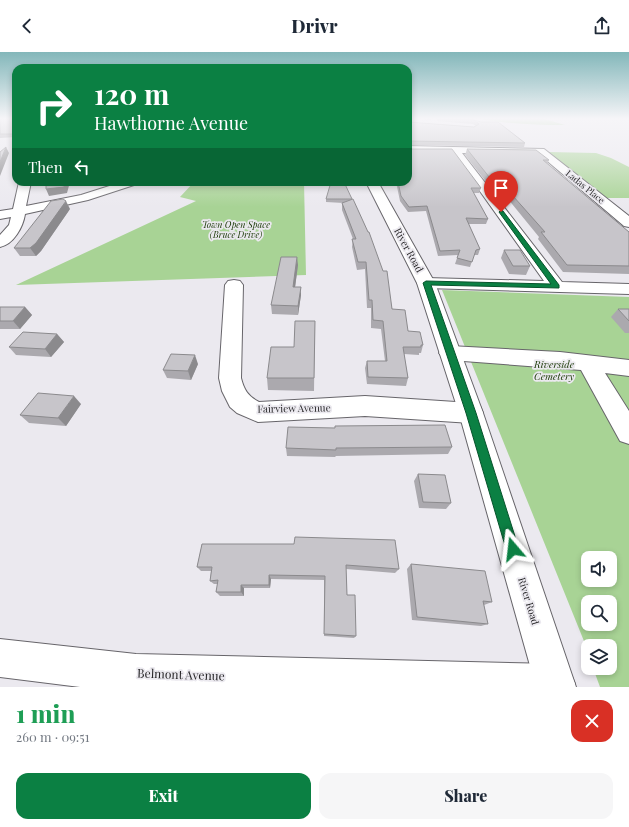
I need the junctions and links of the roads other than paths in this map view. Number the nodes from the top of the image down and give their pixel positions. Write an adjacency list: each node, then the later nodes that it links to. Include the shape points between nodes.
1 (412, 149): 2 (street)
2 (455, 150): 8 (street, Ladas Place, via 541,151); 12 (street)
3 (24, 186): 6 (street)
4 (123, 186): 6 (street, via 78,200)
5 (374, 186): 10 (street, River Road)
6 (19, 212): 7 (street); 9 (street, via 16,226)
7 (0, 214)
8 (629, 223)
9 (0, 243)
10 (426, 283): 12 (street); 14 (street, River Road)
11 (234, 285): 17 (street, Fairview Avenue, via 230,378 232,391 242,406 258,412 366,406)
12 (557, 287): 13 (street)
13 (629, 289)
14 (450, 352): 15 (street); 17 (street, River Road)
15 (588, 364): 16 (street); 18 (street)
16 (629, 368)
17 (471, 413): 21 (street, River Road)
18 (629, 433)
19 (0, 658): 20 (street, Belmont Avenue)
20 (134, 680): 21 (street, Belmont Avenue)
21 (556, 686)

